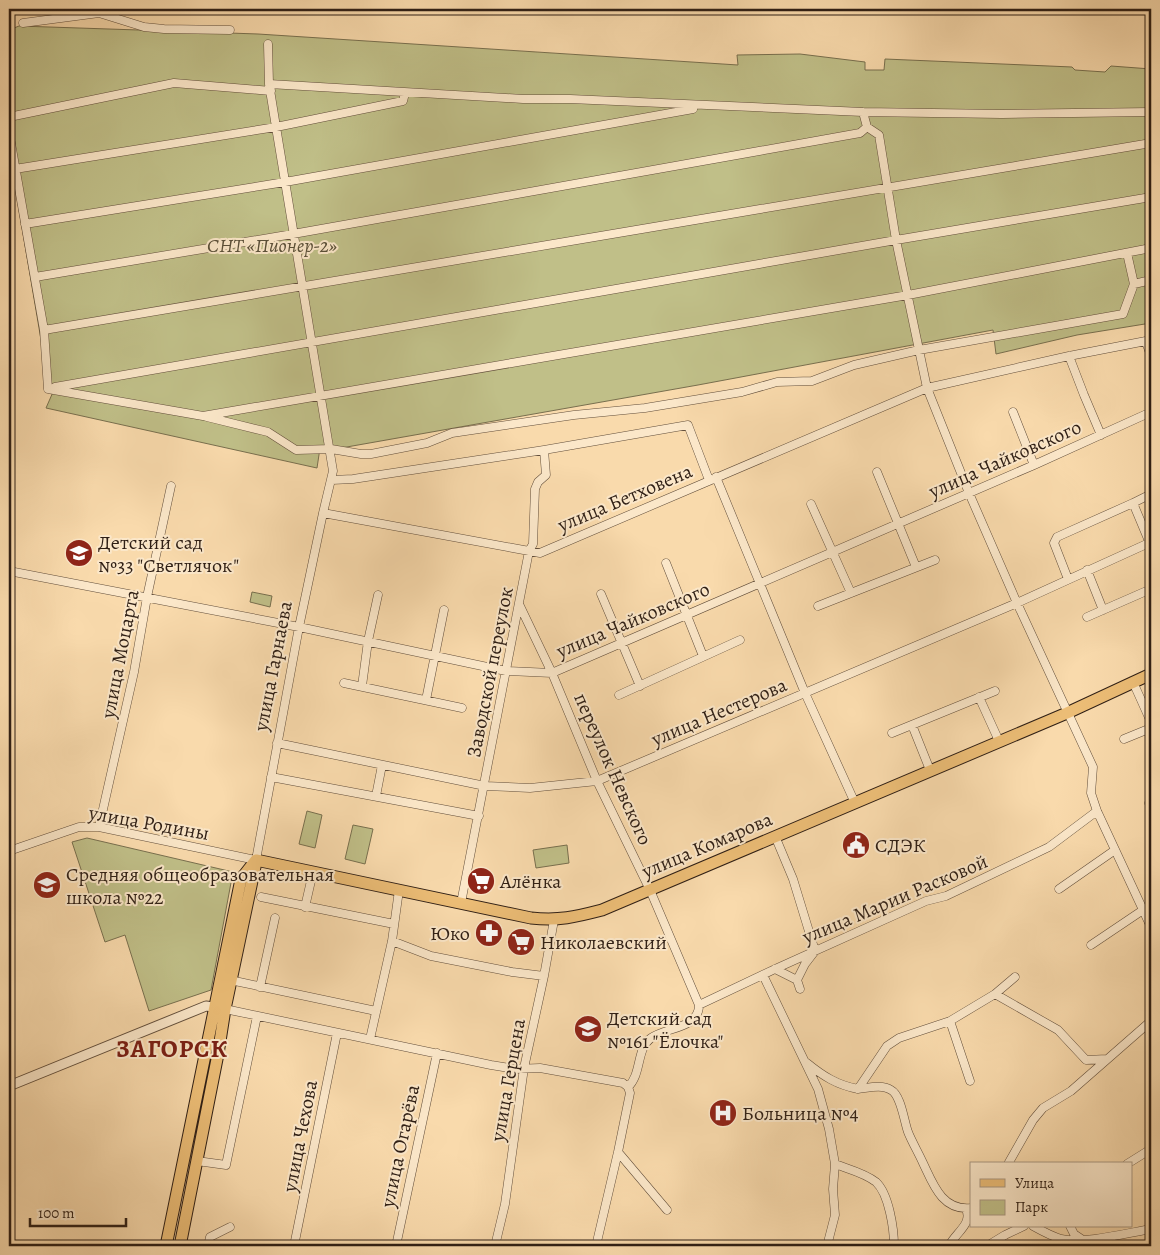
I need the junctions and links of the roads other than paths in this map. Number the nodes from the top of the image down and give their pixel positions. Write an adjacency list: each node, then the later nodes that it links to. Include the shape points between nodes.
1 (99, 11): 2 (street); 3 (street, via 144,27 164,30)
2 (23, 23)
3 (230, 30)
4 (268, 44): 5 (street, улица Гарнаева)
5 (270, 88): 6 (street); 10 (street, via 174,83); 11 (street, улица Гарнаева)
6 (404, 93): 7 (street); 11 (street, via 403,101)
7 (704, 106): 8 (street); 16 (street)
8 (864, 112): 9 (street); 12 (street)
9 (1151, 112)
10 (9, 116)
11 (276, 127): 15 (street); 16 (street, улица Гарнаева)
12 (867, 127): 17 (street, via 879,135); 20 (street, via 860,133)
13 (9, 132): 15 (street)
14 (1151, 142): 17 (street)
15 (15, 168): 19 (street)
16 (285, 182): 19 (street); 20 (street, улица Гарнаева)
17 (886, 186): 21 (street); 27 (street)
18 (1151, 197): 21 (street)
19 (25, 224): 24 (street)
20 (293, 234): 24 (street); 27 (street, улица Гарнаева)
21 (896, 240): 28 (street); 31 (street)
22 (1151, 248): 23 (street)
23 (1127, 253): 26 (street); 28 (street)
24 (34, 277): 29 (street)
25 (1151, 280): 26 (street)
26 (1134, 284): 32 (street, via 1122,314)
27 (304, 288): 29 (street); 31 (street, улица Гарнаева)
28 (908, 295): 32 (street); 37 (street)
29 (44, 330): 35 (street)
30 (1148, 341): 33 (street, улица Бетховена); 34 (street)
31 (312, 343): 35 (street); 37 (street, улица Гарнаева)
32 (919, 350): 36 (street); 42 (street, via 854,365 812,381 777,382 742,392 654,406 452,433 427,443 371,454)
33 (1069, 356): 36 (street, улица Бетховена); 41 (street)
34 (1151, 356)
35 (48, 388): 40 (street)
36 (927, 388): 46 (street, улица Бетховена); 49 (street)
37 (321, 397): 40 (street); 42 (street, улица Гарнаева)
38 (1013, 412): 44 (street)
39 (1151, 412): 41 (street, улица Чайковского)
40 (203, 416): 42 (street, via 268,432 296,450)
41 (1101, 435): 44 (street, улица Чайковского)
42 (331, 449): 47 (street, улица Гарнаева)
43 (544, 450): 46 (street, via 688,425); 47 (street); 56 (street, Заводской переулок, via 546,475 535,490 534,544)
44 (1034, 465): 49 (street, улица Чайковского)
45 (877, 472): 54 (street)
46 (713, 478): 56 (street, улица Бетховена, via 540,553); 64 (street)
47 (332, 480): 53 (street, улица Гарнаева)
48 (171, 486): 69 (street, улица Моцарта)
49 (969, 493): 54 (street, улица Чайковского); 70 (street)
50 (1151, 494): 51 (street)
51 (1133, 503): 55 (street); 63 (street, via 1057,537 1054,543)
52 (811, 504): 57 (street)
53 (323, 513): 56 (street, улица Бетховена); 77 (street, улица Гарнаева)
54 (898, 524): 57 (street, улица Чайковского); 60 (street)
55 (1151, 544): 61 (street, улица Нестерова)
56 (529, 551): 71 (street, Заводской переулок)
57 (832, 552): 64 (street, улица Чайковского); 66 (street)
58 (935, 560): 60 (street)
59 (666, 563): 75 (street)
60 (916, 567): 66 (street)
61 (1087, 570): 63 (street, улица Нестерова); 74 (street)
62 (9, 571): 69 (street, улица Чайковского)
63 (1068, 578): 70 (street, улица Нестерова)
64 (760, 583): 75 (street, улица Чайковского); 91 (street)
65 (1151, 589): 74 (street)
66 (851, 593): 72 (street)
67 (601, 594): 80 (street)
68 (378, 595): 79 (street)
69 (147, 597): 77 (street, улица Чайковского); 113 (street, улица Моцарта, via 134,672)
70 (1017, 603): 91 (street, улица Нестерова); 96 (street)
71 (519, 604): 83 (street, Заводской переулок); 84 (street, переулок Невского)
72 (818, 606)
73 (444, 610): 81 (street)
74 (1103, 610): 76 (street)
75 (687, 614): 80 (street, улица Чайковского); 82 (street)
76 (1087, 617)
77 (300, 626): 79 (street, улица Чайковского); 103 (street, улица Гарнаева)
78 (740, 640): 82 (street)
79 (368, 641): 81 (street, улица Чайковского); 88 (street)
80 (623, 642): 84 (street, улица Чайковского); 89 (street)
81 (434, 656): 83 (street, улица Чайковского); 94 (street)
82 (703, 656): 89 (street)
83 (506, 671): 84 (street, улица Чайковского); 108 (street, Заводской переулок)
84 (552, 673): 107 (street, переулок Невского)
85 (1151, 674): 86 (main road, улица Комарова)
86 (1133, 682): 96 (main road, улица Комарова); 97 (street)
87 (344, 683): 88 (street)
88 (362, 686): 94 (street)
89 (640, 686): 92 (street)
90 (995, 691): 93 (street)
91 (805, 693): 107 (street, улица Нестерова); 110 (street)
92 (619, 695)
93 (979, 697): 98 (street); 102 (street)
94 (426, 700): 95 (street)
95 (462, 708)
96 (1067, 713): 102 (main road, улица Комарова); 111 (street, via 1094,767 1090,793)
97 (1151, 722)
98 (912, 725): 100 (street); 105 (street)
99 (1151, 728): 101 (street)
100 (892, 733)
101 (1124, 739)
102 (999, 741): 105 (main road, улица Комарова)
103 (278, 743): 104 (street, улица Нестерова); 106 (street, улица Гарнаева)
104 (382, 765): 108 (street, улица Нестерова); 109 (street)
105 (930, 770): 110 (main road, улица Комарова)
106 (271, 777): 109 (street); 117 (street, улица Гарнаева)
107 (597, 781): 108 (street, улица Нестерова, via 530,788); 121 (street, переулок Невского)
108 (484, 786): 112 (street, Заводской переулок)
109 (376, 796): 112 (street)
110 (855, 803): 114 (main road, улица Комарова)
111 (1097, 811): 115 (street); 132 (street, улица Марии Расковой, via 1049,847 1018,863)
112 (478, 816): 123 (street, Заводской переулок)
113 (99, 827): 116 (street, улица Родины, via 79,827); 117 (street, улица Родины)
114 (775, 836): 121 (main road, улица Комарова); 132 (street, via 793,879)
115 (1115, 850): 119 (street); 125 (street)
116 (9, 851)
117 (256, 860): 118 (main road, улица Комарова); 137 (main road, улица Гарнаева); 143 (main road, улица Гарнаева, via 241,879)
118 (312, 872): 120 (main road, улица Комарова); 124 (street)
119 (1059, 889)
120 (399, 890): 123 (main road, улица Комарова); 128 (street)
121 (650, 890): 127 (main road, улица Комарова, via 602,910); 142 (street, переулок Невского)
122 (261, 897): 124 (street)
123 (461, 903): 127 (main road, улица Комарова)
124 (305, 907): 128 (street)
125 (1143, 910): 129 (street); 131 (street)
126 (275, 918): 139 (street)
127 (554, 920): 135 (street, улица Герцена)
128 (394, 924): 130 (street)
129 (1151, 928)
130 (392, 941): 135 (street, via 431,956); 144 (street)
131 (1091, 945)
132 (815, 951): 133 (street, улица Марии Расковой); 138 (street)
133 (775, 969): 134 (street, улица Марии Расковой); 138 (street)
134 (763, 975): 142 (street, улица Марии Расковой); 152 (street)
135 (544, 976): 153 (street, улица Герцена)
136 (1015, 976): 141 (street)
137 (230, 980): 139 (street); 143 (main road, улица Гарнаева)
138 (797, 980): 140 (street)
139 (260, 987): 144 (street)
140 (800, 989)
141 (995, 994): 146 (street); 151 (street, via 1058,1030 1086,1060)
142 (699, 1005): 156 (street, via 696,1018 689,1023 648,1040 634,1081)
143 (220, 1008): 145 (street); 155 (street, via 206,1006); 160 (main road, улица Гарнаева, via 218,1054); 172 (main road, улица Гарнаева)
144 (376, 1011): 149 (street)
145 (257, 1016): 148 (street); 160 (street, via 226,1165)
146 (950, 1021): 154 (street); 157 (street, via 899,1038 888,1046)
147 (1151, 1021): 151 (street)
148 (337, 1033): 149 (street); 175 (street, улица Чехова)
149 (370, 1039): 150 (street)
150 (436, 1053): 153 (street, via 507,1068); 176 (street, улица Огарёва)
151 (1108, 1059): 161 (street, via 1071,1091 1043,1108 1032,1120)
152 (804, 1061): 157 (street, via 830,1080); 163 (street, via 823,1104)
153 (524, 1068): 156 (street, via 616,1081); 177 (street, улица Герцена, via 505,1204)
154 (970, 1081)
155 (9, 1086)
156 (628, 1087): 159 (street, via 630,1093)
157 (858, 1089): 164 (street, via 885,1087 894,1090 908,1132 936,1191 955,1207)
158 (1151, 1149): 162 (street)
159 (618, 1152): 165 (street); 178 (street)
160 (197, 1161): 173 (main road, улица Гарнаева)
161 (1009, 1162)
162 (1131, 1162)
163 (835, 1164): 179 (street, via 835,1215); 180 (street, via 876,1182 893,1221)
164 (969, 1208): 181 (street, via 968,1220)
165 (667, 1210)
166 (230, 1227): 174 (street, via 210,1238)
167 (1020, 1228): 182 (street)
168 (1036, 1228): 171 (street, via 1063,1239)
169 (1071, 1228): 171 (street)
170 (1151, 1229): 171 (street)
171 (1082, 1240)
172 (166, 1246)
173 (180, 1246)
174 (208, 1246)
175 (294, 1246)
176 (396, 1246)
177 (495, 1246)
178 (596, 1246)
179 (827, 1246)
180 (893, 1246)
181 (949, 1246)
182 (987, 1246)

